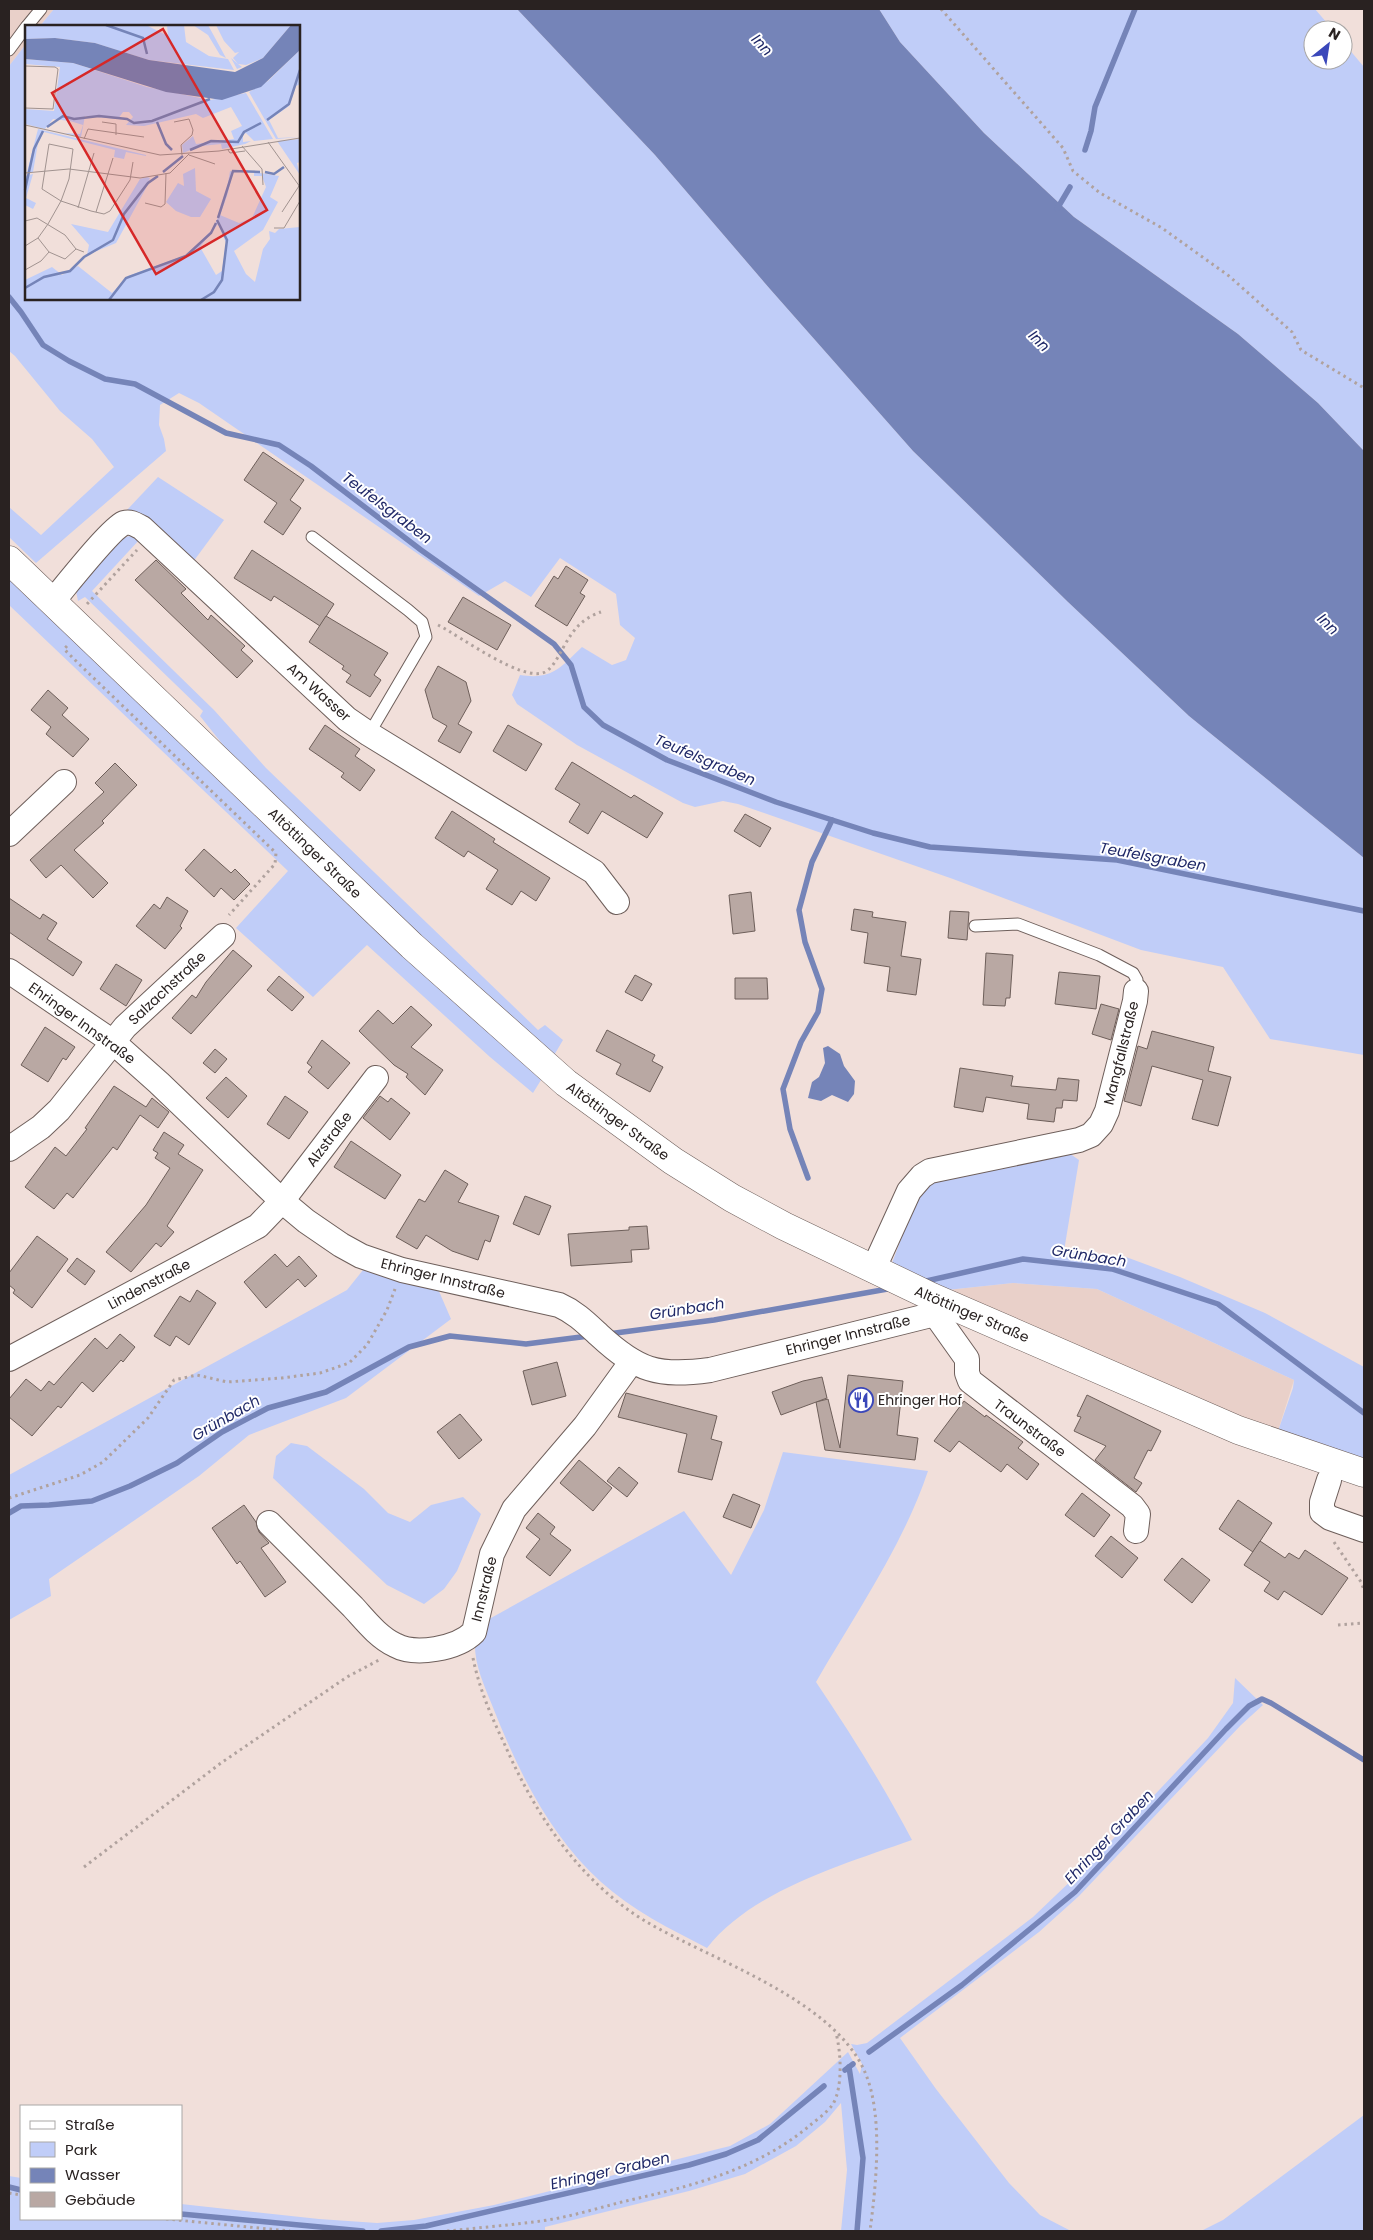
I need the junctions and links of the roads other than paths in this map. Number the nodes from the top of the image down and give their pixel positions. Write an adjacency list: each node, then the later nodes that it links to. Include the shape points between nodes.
1 (41, 9): 2 (lane)
2 (29, 25)
3 (25, 30): 4 (lane)
4 (9, 50)
5 (312, 537): 8 (lane, via 422,622 426,637)
6 (9, 560): 7 (main road, Altöttinger Straße)
7 (52, 602): 8 (street, Am Wasser, via 104,541 123,524 131,522 151,536 329,702); 20 (main road, Altöttinger Straße, via 412,946 566,1083 673,1161 732,1198)
8 (369, 734): 11 (street, Am Wasser, via 594,872)
9 (64, 782): 10 (street)
10 (9, 834)
11 (617, 902)
12 (975, 926): 15 (lane, Mangfallstraße, via 1018,924 1081,948 1132,973 1137,980)
13 (222, 936): 16 (street, Salzachstraße)
14 (9, 971): 16 (street, Ehringer Innstraße)
15 (1136, 991): 20 (street, Mangfallstraße, via 1112,1097 1101,1124 1091,1135 930,1171 922,1176 909,1191)
16 (113, 1042): 18 (street, Salzachstraße, via 60,1110); 19 (street, Ehringer Innstraße)
17 (376, 1078): 19 (street, Alzstraße)
18 (9, 1149)
19 (282, 1201): 22 (street, Lindenstraße, via 258,1226); 23 (street, Ehringer Innstraße, via 306,1221 361,1256 461,1285 551,1302 566,1308)
20 (879, 1273): 21 (main road, Altöttinger Straße)
21 (937, 1304): 23 (street, Ehringer Innstraße, via 710,1370 665,1373 649,1370); 24 (main road, Altöttinger Straße, via 1238,1430); 27 (street, Traunstraße, via 967,1359 970,1382 1132,1506 1138,1514)
22 (9, 1359)
23 (632, 1361): 26 (street, Innstraße, via 586,1426 514,1509 492,1554 474,1632 458,1643 408,1650 384,1638)
24 (1364, 1473)
25 (1328, 1480): 28 (street, via 1322,1512)
26 (270, 1522)
27 (1136, 1530)
28 (1364, 1530)

